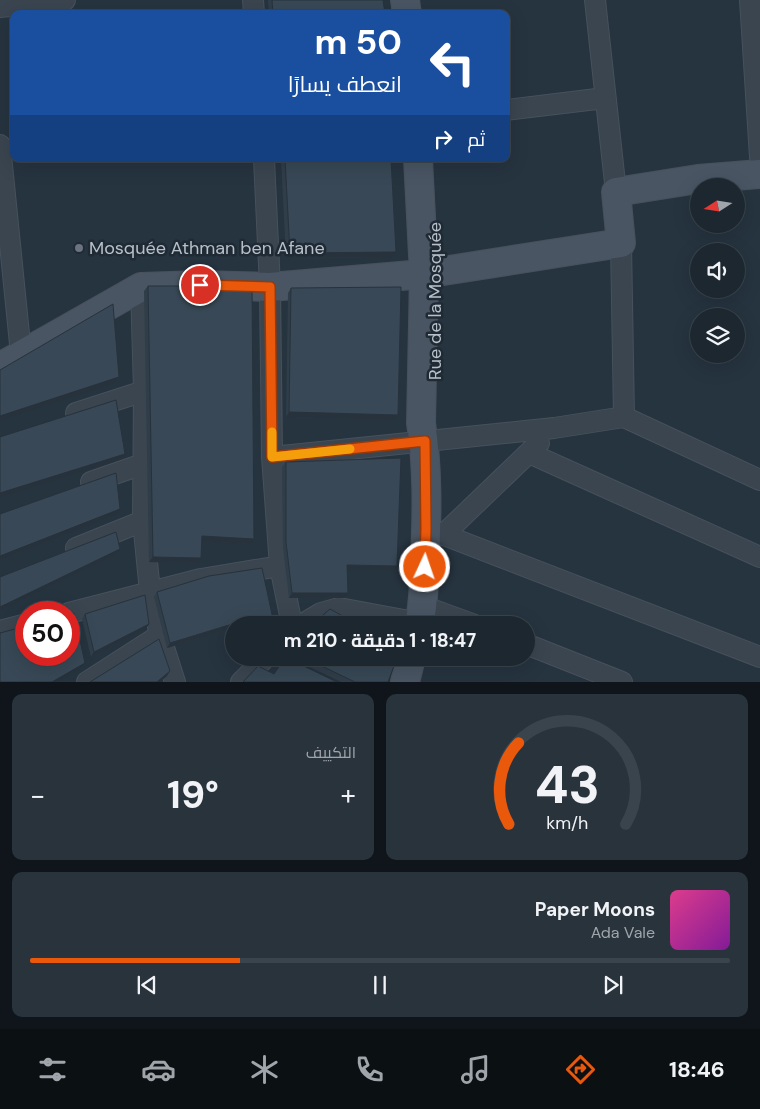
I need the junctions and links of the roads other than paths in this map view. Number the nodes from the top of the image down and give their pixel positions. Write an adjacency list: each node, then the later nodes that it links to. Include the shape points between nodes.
1 (64, 0): 4 (street)
2 (595, 0): 5 (street)
3 (750, 0): 8 (street)
4 (0, 7)
5 (605, 98): 6 (street); 13 (street)
6 (510, 110)
7 (0, 145): 18 (street)
8 (760, 157)
9 (264, 162): 17 (street)
10 (418, 162): 15 (street)
11 (433, 162): 15 (street, Rue de la Mosquée)
12 (760, 174): 13 (street, via 698,179)
13 (616, 192): 14 (street)
14 (621, 243): 15 (street); 20 (street)
15 (430, 272): 17 (street); 23 (street, Rue de la Mosquée, via 434,418)
16 (141, 287): 17 (street); 18 (street); 19 (street)
17 (270, 287): 25 (street)
18 (11, 361)
19 (144, 391): 21 (street); 26 (street)
20 (624, 417): 22 (street); 27 (street)
21 (59, 419)
22 (554, 428): 23 (street); 24 (street)
23 (425, 441): 25 (street); 30 (street)
24 (529, 453): 30 (street); 32 (street)
25 (272, 457): 33 (street)
26 (144, 464): 28 (street); 29 (street)
27 (760, 480)
28 (72, 489)
29 (143, 521): 31 (street); 34 (street)
30 (434, 532): 39 (street); 44 (street)
31 (63, 554)
32 (760, 557)
33 (280, 566): 34 (street, via 201,579); 36 (street)
34 (150, 592): 35 (street); 42 (street)
35 (80, 615)
36 (290, 616)
37 (316, 616): 38 (street, via 339,608)
38 (405, 616)
39 (421, 616)
40 (15, 627): 41 (street)
41 (0, 631)
42 (160, 635): 47 (street); 48 (street)
43 (535, 648): 51 (street)
44 (760, 657)
45 (257, 666): 49 (street)
46 (409, 666): 50 (street)
47 (86, 675)
48 (175, 682)
49 (241, 682)
50 (405, 682)
51 (622, 682)

